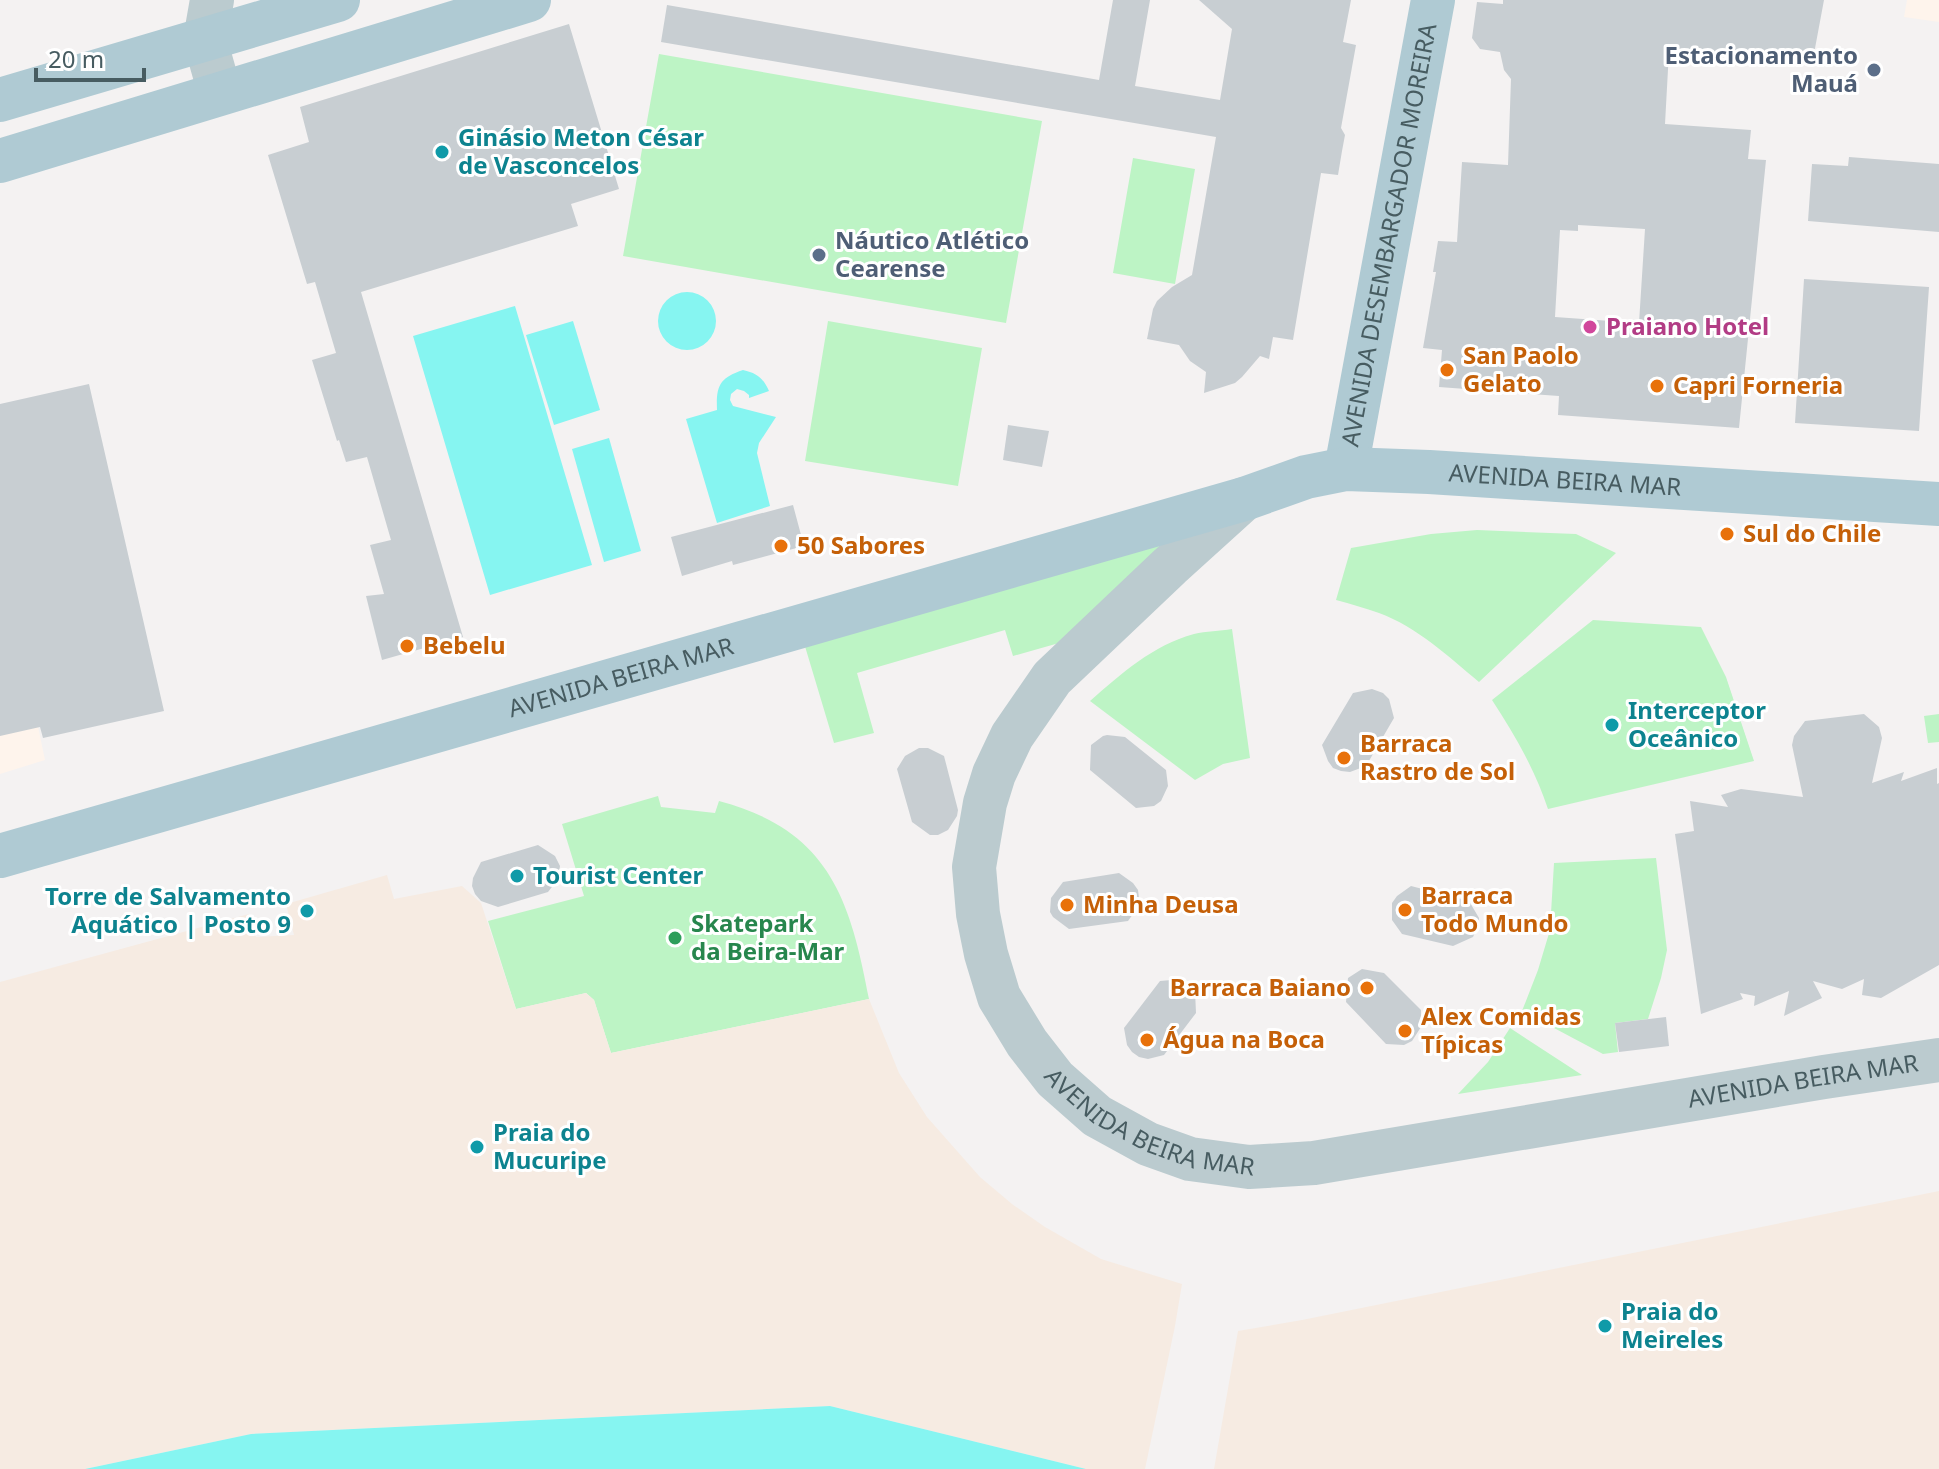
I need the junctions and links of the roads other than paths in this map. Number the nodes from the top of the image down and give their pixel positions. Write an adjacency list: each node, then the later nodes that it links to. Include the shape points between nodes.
1 (338, 0): 4 (main road)
2 (529, 0): 5 (main road)
3 (1433, 0): 8 (main road, AVENIDA DESEMBARGADOR MOREIRA)
4 (209, 20): 5 (street); 6 (main road)
5 (220, 93): 7 (main road)
6 (0, 100)
7 (0, 161)
8 (1346, 469): 9 (main road, AVENIDA BEIRA MAR); 10 (main road, AVENIDA BEIRA MAR)
9 (1244, 499): 11 (main road, AVENIDA BEIRA MAR); 12 (street, AVENIDA BEIRA MAR, via 1052,678 1012,736 985,803 974,867 978,914 999,997 1055,1079 1097,1116 1148,1144 1190,1159 1249,1167 1288,1165)
10 (1939, 504)
11 (0, 856)
12 (1939, 1060)

